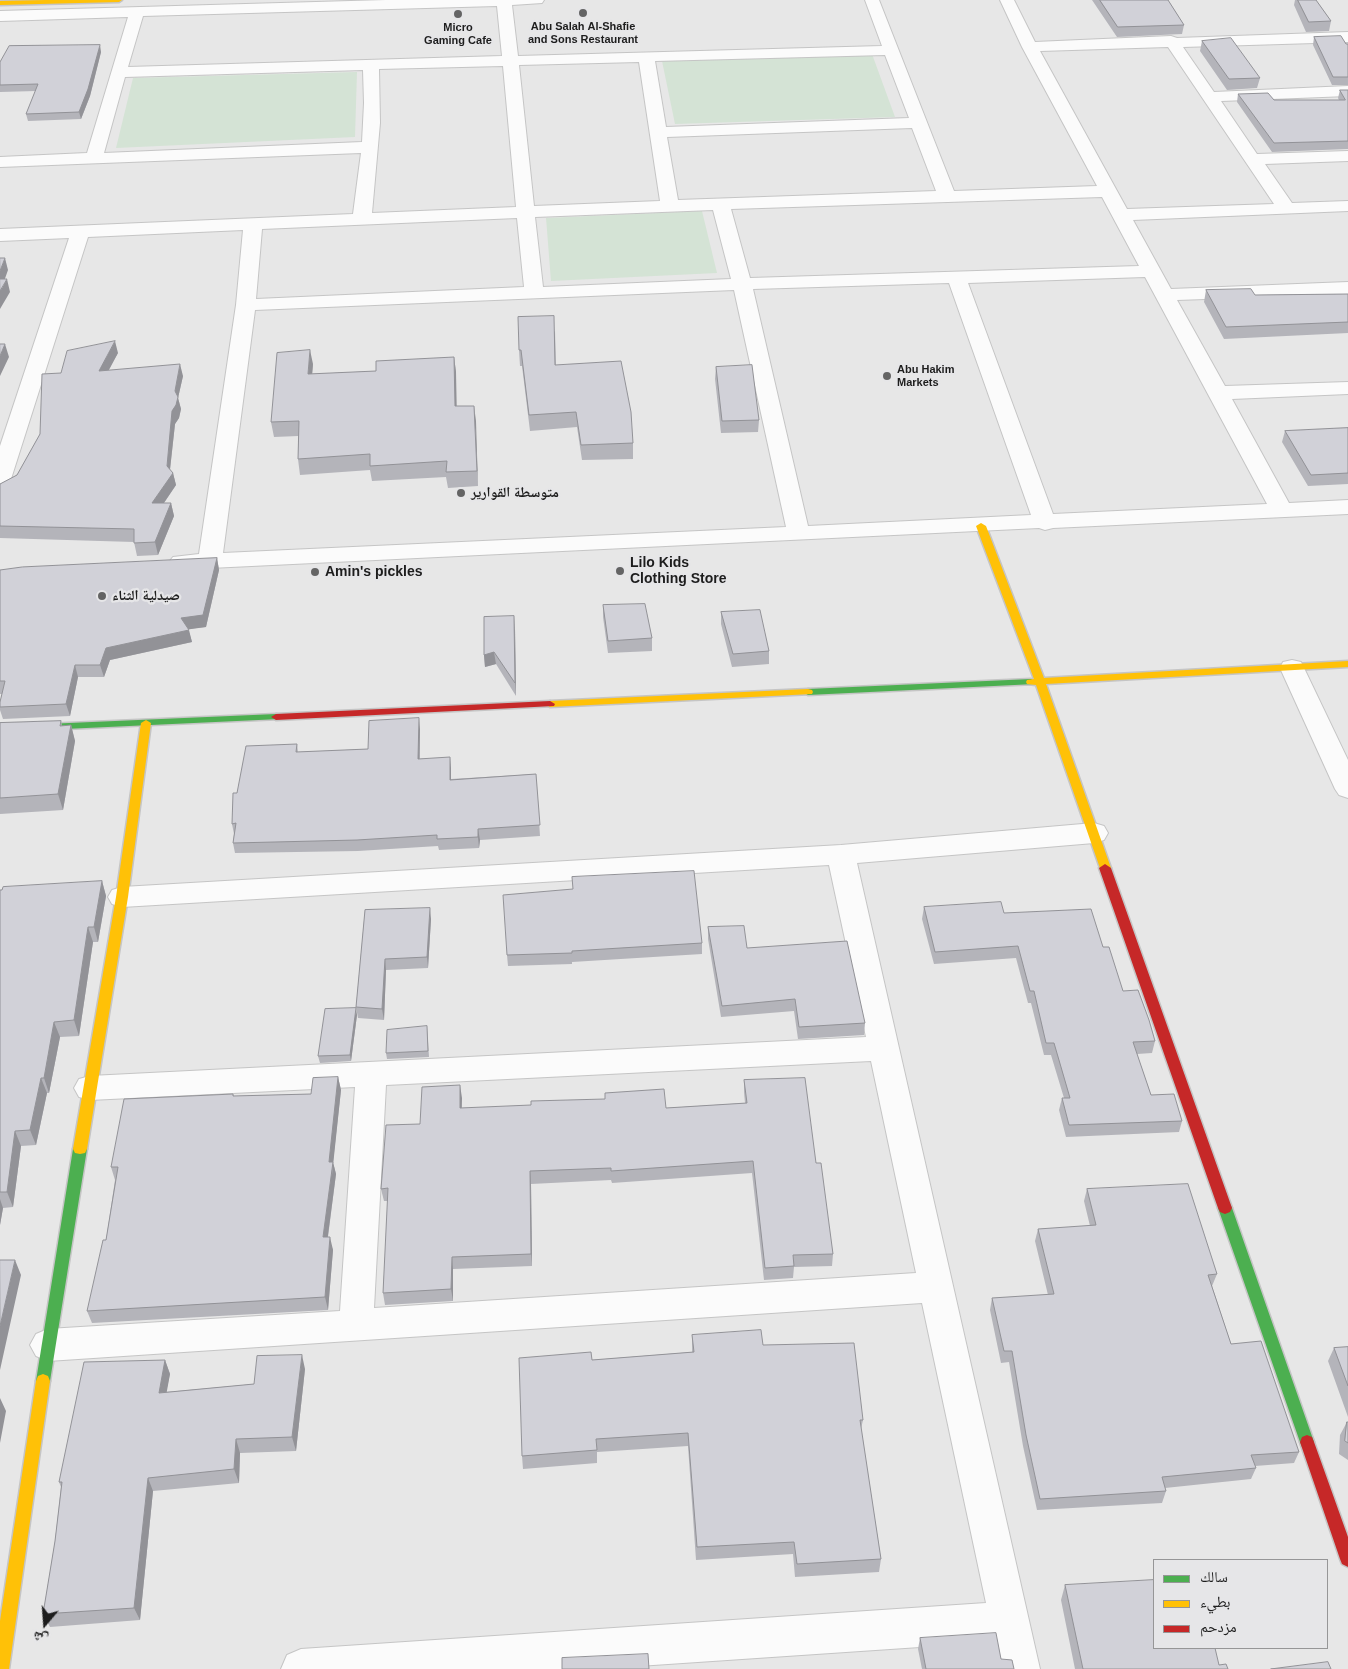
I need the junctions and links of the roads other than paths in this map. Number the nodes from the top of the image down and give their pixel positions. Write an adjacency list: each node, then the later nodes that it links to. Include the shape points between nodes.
1 (108, 0): 2 (street); 6 (street)
2 (119, 0)
3 (537, 0): 7 (street)
4 (872, 0): 14 (street)
5 (1007, 0): 13 (street)
6 (25, 1): 8 (street)
7 (504, 1): 9 (street); 16 (street)
8 (0, 3)
9 (137, 12): 10 (street); 18 (street)
10 (0, 16)
11 (1348, 37): 12 (street)
12 (1170, 41): 13 (street); 20 (street)
13 (1030, 47): 28 (street)
14 (890, 50): 15 (street); 21 (street)
15 (646, 56): 16 (street); 22 (street)
16 (509, 61): 17 (street); 34 (street)
17 (371, 65): 18 (street); 23 (street)
18 (119, 72): 25 (street)
19 (1348, 91): 20 (street)
20 (1210, 96): 26 (street)
21 (918, 123): 22 (street); 29 (street)
22 (658, 132): 31 (street)
23 (370, 147): 25 (street); 36 (street)
24 (1348, 156): 26 (street)
25 (94, 158): 27 (street)
26 (1253, 159): 33 (street)
27 (0, 162)
28 (1109, 191): 29 (street); 35 (street)
29 (946, 197): 30 (street)
30 (721, 204): 31 (street); 42 (street)
31 (670, 206): 34 (street)
32 (1348, 206): 33 (street)
33 (1287, 209): 35 (street)
34 (525, 212): 36 (street); 44 (street)
35 (1123, 215): 40 (street)
36 (362, 219): 37 (street)
37 (252, 224): 38 (street); 46 (street)
38 (80, 232): 39 (street); 49 (street)
39 (0, 235)
40 (1152, 271): 41 (street); 45 (street)
41 (956, 277): 42 (street); 52 (street)
42 (742, 284): 44 (street); 54 (street)
43 (1348, 288): 45 (street)
44 (534, 293): 46 (street)
45 (1165, 294): 48 (street)
46 (246, 305): 55 (street)
47 (1348, 388): 48 (street)
48 (1218, 393): 51 (street)
49 (0, 479)
50 (1348, 508): 51 (street)
51 (1282, 511): 52 (street)
52 (1045, 523): 53 (street)
53 (981, 526): 54 (street); 59 (street)
54 (799, 534): 55 (street)
55 (210, 561): 56 (street)
56 (162, 563)
57 (1348, 664): 58 (street)
58 (1292, 668): 59 (street); 62 (street)
59 (1040, 682): 60 (street); 63 (street)
60 (146, 723): 61 (street); 65 (street)
61 (0, 728)
62 (1348, 789)
63 (1094, 833): 64 (street); 72 (street)
64 (841, 855): 65 (street); 66 (street)
65 (122, 897): 68 (street)
66 (884, 1048): 67 (street); 69 (street)
67 (371, 1074): 68 (street); 70 (street)
68 (90, 1088): 71 (street)
69 (936, 1287): 70 (street); 73 (street)
70 (356, 1325): 71 (street)
71 (48, 1345): 74 (street)
72 (1348, 1558)
73 (1010, 1621): 75 (street); 76 (street)
74 (1, 1669)
75 (301, 1669)
76 (1020, 1669)

